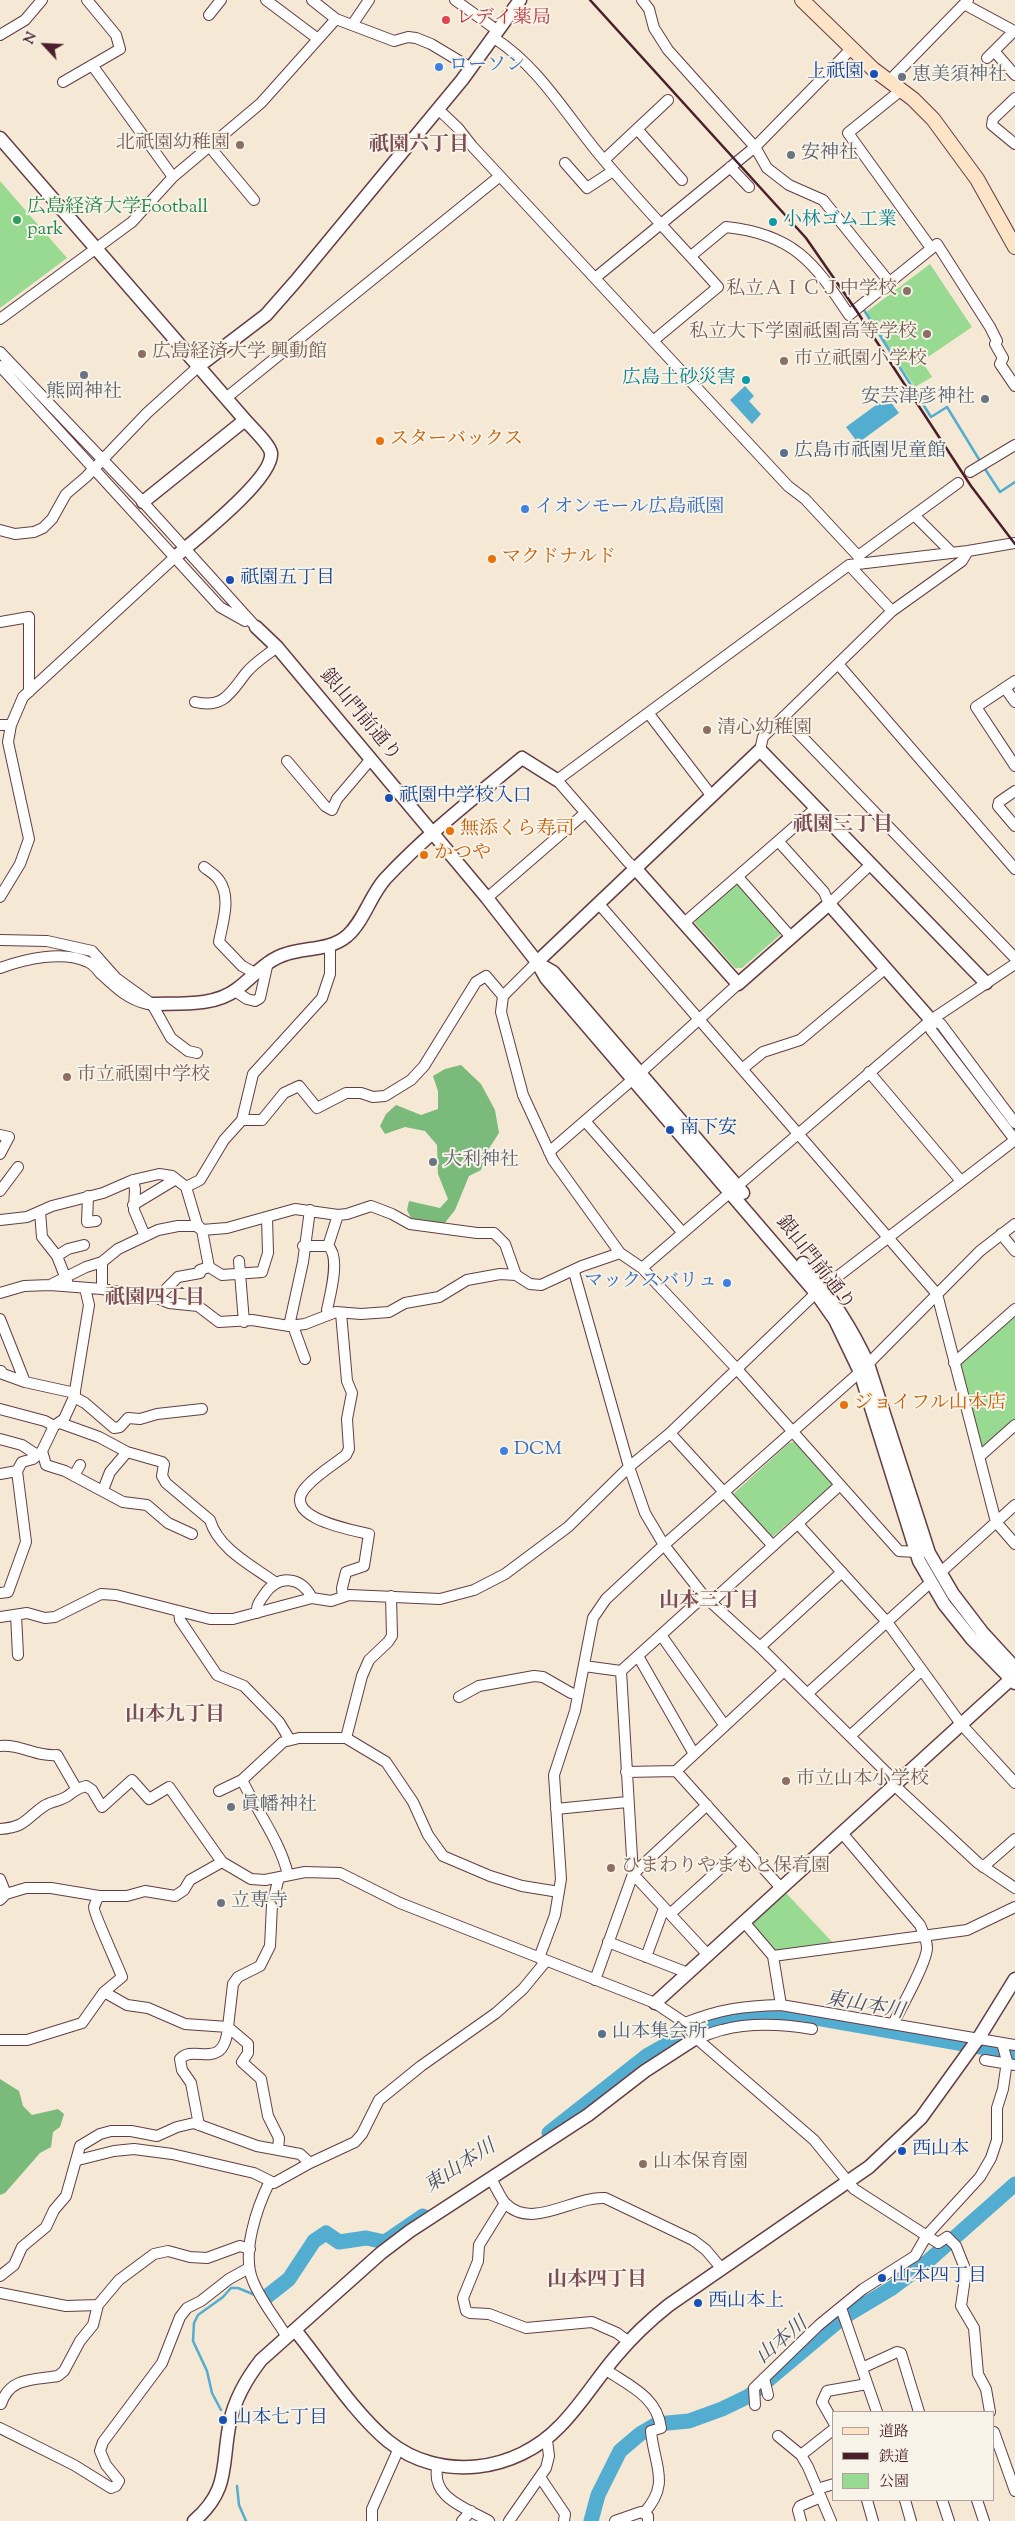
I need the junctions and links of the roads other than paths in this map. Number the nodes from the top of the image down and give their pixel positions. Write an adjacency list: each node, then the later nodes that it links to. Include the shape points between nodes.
1 (42, 0): 16 (street, via 26,20)
2 (87, 0): 19 (street, via 116,35 120,49)
3 (220, 0): 12 (street)
4 (266, 0): 17 (street)
5 (312, 0): 13 (street)
6 (369, 0): 14 (street)
7 (455, 0): 15 (street)
8 (520, 0): 15 (street)
9 (642, 0): 31 (street, via 668,50)
10 (802, 0): 18 (main road)
11 (966, 2): 21 (street, via 1014,31 990,55); 23 (street, via 902,66)
12 (209, 15)
13 (336, 19): 14 (street); 17 (street)
14 (352, 25): 20 (street, via 394,41 416,38)
15 (496, 34): 20 (street); 32 (street, via 536,73)
16 (0, 35)
17 (318, 39): 30 (street, via 260,103)
18 (852, 48): 23 (main road); 31 (street)
19 (92, 65): 22 (street); 37 (street)
20 (471, 68): 26 (street)
21 (1015, 76)
22 (63, 82)
23 (895, 87): 43 (main road, via 934,119 953,144); 44 (street, via 848,133)
24 (1015, 98): 29 (street, via 993,119 992,124)
25 (668, 100): 27 (street)
26 (438, 109): 36 (street); 52 (street, via 266,315)
27 (637, 129): 32 (street); 38 (street)
28 (0, 138): 42 (street)
29 (1015, 144)
30 (209, 146): 37 (street); 40 (street)
31 (755, 146): 34 (street); 47 (street, via 774,175 823,200)
32 (604, 160): 35 (street)
33 (565, 163): 35 (street, via 587,188)
34 (730, 167): 39 (street); 41 (street)
35 (613, 171): 41 (street)
36 (500, 176): 46 (street); 54 (street)
37 (174, 177): 42 (street, via 132,222)
38 (682, 180)
39 (749, 187)
40 (254, 200)
41 (661, 224): 45 (street); 46 (street)
42 (96, 247): 48 (street); 52 (street)
43 (1015, 247)
44 (931, 248): 47 (street); 53 (street, via 937,244 986,319 1003,358 1000,364)
45 (690, 256): 47 (street, via 726,227 764,234 801,254 823,276 849,316); 49 (street, via 718,286)
46 (595, 278): 49 (street)
47 (890, 283)
48 (0, 319)
49 (653, 342): 68 (street, via 788,486 806,499)
50 (0, 352): 57 (street, 銀山門前通り)
51 (0, 366): 58 (street)
52 (199, 366): 54 (street); 57 (street, via 174,386)
53 (1014, 382)
54 (226, 398): 55 (street)
55 (245, 420): 61 (street); 66 (street, via 271,451 271,462 257,484)
56 (1015, 446): 59 (street)
57 (102, 458): 58 (street); 61 (street, 銀山門前通り)
58 (94, 468): 63 (street, via 66,494 43,528 15,534); 66 (street)
59 (970, 472)
60 (958, 483): 62 (street)
61 (143, 502): 66 (street, 銀山門前通り)
62 (914, 515): 67 (street); 68 (street)
63 (0, 530)
64 (1015, 542): 65 (street)
65 (968, 551): 67 (street); 70 (street, via 962,562)
66 (180, 553): 72 (street, 銀山門前通り); 77 (street)
67 (952, 553): 68 (street)
68 (859, 559): 69 (street)
69 (849, 565): 70 (street); 80 (street)
70 (892, 612): 74 (street)
71 (0, 622): 77 (street, via 29,616)
72 (256, 627): 73 (street, 銀山門前通り)
73 (277, 647): 78 (street, via 251,668 227,697 215,703); 85 (street, 銀山門前通り)
74 (838, 664): 81 (street); 99 (street)
75 (1015, 681): 76 (street)
76 (1005, 688): 79 (street); 87 (street, via 976,707)
77 (29, 692): 82 (street)
78 (195, 702)
79 (1015, 702)
80 (649, 714): 88 (street); 90 (street)
81 (782, 718): 83 (street, via 763,737); 109 (street)
82 (5, 725): 84 (street, via 8,742)
83 (760, 750): 90 (street); 91 (street)
84 (5, 753): 101 (street, via 30,839 20,864)
85 (371, 759): 86 (street, via 337,798 332,810); 94 (street, 銀山門前通り)
86 (287, 761)
87 (1015, 766)
88 (556, 780): 92 (street); 94 (street, via 522,758)
89 (1015, 791): 93 (street, via 998,806)
90 (711, 795): 98 (street)
91 (816, 808): 95 (street); 96 (street)
92 (584, 814): 98 (street); 102 (street)
93 (1015, 826)
94 (433, 832): 102 (street, 銀山門前通り); 108 (street, via 384,881 347,935)
95 (779, 842): 100 (street); 104 (street, via 824,892)
96 (870, 865): 104 (street); 116 (street)
97 (204, 867): 115 (street, via 222,886 225,921 219,942 242,966)
98 (635, 868): 103 (street); 105 (street)
99 (1015, 868)
100 (738, 877): 105 (street); 106 (street)
101 (1, 892)
102 (487, 898): 111 (street, 銀山門前通り)
103 (599, 904): 111 (street); 122 (street)
104 (829, 904): 106 (street); 114 (street)
105 (684, 923): 117 (street)
106 (790, 936): 117 (street)
107 (0, 940): 120 (street, via 47,941 92,951 116,978)
108 (330, 946): 110 (street, via 285,954); 127 (street, via 330,974 322,998 254,1074)
109 (1015, 958)
110 (268, 962): 115 (street); 118 (street, via 260,998 255,1001)
111 (537, 962): 119 (street); 126 (street, 銀山門前通り, via 553,972)
112 (1015, 964): 116 (street)
113 (0, 968): 120 (street, via 45,957 89,962 124,994 135,1001)
114 (886, 968): 121 (street); 124 (street, via 800,1040 763,1052)
115 (255, 973): 118 (street)
116 (986, 983): 121 (street)
117 (738, 984): 122 (street)
118 (235, 991): 120 (street, via 220,999)
119 (503, 996): 127 (street, via 486,976 476,982 420,1073 385,1096 346,1093 317,1108 299,1086 284,1093 262,1120); 133 (street, via 501,1012 523,1094)
120 (152, 1004): 123 (street, via 172,1038 188,1051)
121 (930, 1020): 125 (street); 129 (street, via 941,1024); 132 (street, via 931,1030)
122 (699, 1021): 124 (street); 126 (street)
123 (197, 1053)
124 (742, 1070): 130 (street)
125 (868, 1072): 130 (street); 138 (street)
126 (636, 1076): 128 (street); 140 (street, 銀山門前通り)
127 (242, 1120): 139 (street, via 224,1140 200,1180)
128 (585, 1121): 133 (street); 152 (street)
129 (1015, 1123)
130 (798, 1134): 140 (street); 155 (street)
131 (0, 1135): 134 (street, via 9,1137)
132 (1015, 1140): 138 (street)
133 (549, 1152): 160 (street)
134 (0, 1154)
135 (18, 1167): 141 (street)
136 (176, 1179): 137 (street, via 159,1174); 139 (street); 143 (street)
137 (133, 1180): 142 (street); 143 (street)
138 (961, 1181): 155 (street)
139 (186, 1187): 151 (street, via 197,1224)
140 (735, 1189): 152 (street); 172 (street, 銀山門前通り)
141 (0, 1191)
142 (88, 1196): 145 (street); 149 (street, via 87,1222)
143 (133, 1205): 154 (street)
144 (310, 1210): 146 (street); 147 (street, via 296,1209); 157 (street)
145 (40, 1212): 148 (street); 161 (street, via 42,1237)
146 (338, 1215): 158 (street); 168 (street, via 371,1206 410,1224 494,1233 505,1244)
147 (267, 1217): 151 (street, via 227,1228); 167 (street, via 267,1263 262,1272)
148 (0, 1220)
149 (96, 1221)
150 (1015, 1224): 153 (street)
151 (202, 1230): 154 (street, via 196,1226 178,1226); 164 (street)
152 (683, 1233): 165 (street)
153 (1001, 1234): 159 (street); 174 (street)
154 (145, 1236): 163 (street, via 118,1249)
155 (888, 1237): 172 (street); 174 (street)
156 (84, 1246): 161 (street, via 68,1249)
157 (303, 1246): 158 (street); 181 (street)
158 (328, 1246): 178 (street, via 335,1258 327,1310)
159 (1015, 1251)
160 (620, 1253): 165 (street); 166 (street)
161 (57, 1256): 169 (street)
162 (239, 1261): 167 (street)
163 (102, 1262): 169 (street, via 86,1267); 171 (street)
164 (208, 1267): 167 (street, via 222,1275); 175 (street, via 200,1273 178,1277)
165 (642, 1268): 184 (street)
166 (574, 1272): 168 (street, via 541,1285 530,1284); 203 (street)
167 (242, 1274): 180 (street)
168 (516, 1275): 177 (street, via 500,1274 467,1280 439,1296 405,1303 388,1312)
169 (68, 1282): 170 (street); 173 (street, via 24,1286)
170 (85, 1288): 171 (street); 188 (street, via 89,1305)
171 (102, 1289): 175 (street)
172 (820, 1290): 184 (street); 185 (street, 銀山門前通り, via 841,1311)
173 (0, 1293)
174 (937, 1294): 183 (street); 185 (street)
175 (157, 1298): 180 (street, via 169,1304 198,1306 219,1322)
176 (1015, 1309): 183 (street)
177 (341, 1312): 178 (street); 224 (street, via 347,1381 352,1393 348,1419 349,1449 346,1455 306,1486 301,1494 301,1506 305,1513 324,1522 369,1534 364,1566 346,1572)
178 (330, 1314): 181 (street)
179 (0, 1319): 187 (street)
180 (244, 1322): 181 (street, via 252,1320)
181 (291, 1326): 182 (street)
182 (305, 1359)
183 (954, 1363): 201 (street)
184 (736, 1368): 194 (street); 195 (street)
185 (864, 1368): 194 (street); 217 (street, 銀山門前通り); 219 (street, 銀山門前通り, via 929,1553)
186 (1, 1371): 187 (street)
187 (25, 1382): 188 (street)
188 (74, 1395): 191 (street); 193 (street)
189 (0, 1409): 191 (street)
190 (202, 1409): 193 (street, via 128,1418 120,1427)
191 (57, 1425): 196 (street); 200 (street)
192 (1015, 1425): 201 (street)
193 (114, 1428): 196 (street); 198 (street)
194 (793, 1431): 207 (street); 209 (street)
195 (670, 1433): 203 (street); 209 (street)
196 (94, 1435): 198 (street)
197 (0, 1439): 200 (street)
198 (118, 1447): 199 (street)
199 (127, 1452): 208 (street, via 110,1472); 221 (street, via 162,1462 162,1476 166,1483 210,1520 224,1544)
200 (39, 1453): 204 (street, via 22,1462); 206 (street, via 46,1465)
201 (979, 1457): 211 (street)
202 (80, 1465): 206 (street)
203 (629, 1467): 215 (street, via 645,1513); 223 (street, via 568,1527 505,1574 474,1590 440,1599)
204 (17, 1471): 205 (street); 222 (street, via 26,1542 8,1592)
205 (0, 1474)
206 (74, 1476): 208 (street)
207 (840, 1486): 212 (street); 217 (street, via 900,1551)
208 (103, 1490): 213 (street, via 124,1502 147,1506 168,1523)
209 (723, 1493): 215 (street); 216 (street)
210 (1015, 1505): 211 (street)
211 (996, 1522): 214 (street); 219 (street)
212 (798, 1524): 216 (street); 218 (street)
213 (192, 1534)
214 (1015, 1544)
215 (664, 1545): 226 (street); 236 (street, via 606,1600 593,1618)
216 (773, 1546): 226 (street)
217 (916, 1552): 220 (street, 銀山門前通り)
218 (842, 1572): 231 (street); 233 (street)
219 (941, 1572): 240 (street, 銀山門前通り, via 953,1594)
220 (931, 1582): 231 (street); 240 (street, 銀山門前通り, via 972,1639)
221 (276, 1583): 225 (street, via 299,1582); 228 (street, via 256,1606)
222 (0, 1593)
223 (391, 1596): 224 (street); 247 (street, via 392,1636 369,1660)
224 (343, 1597): 225 (street, via 332,1601)
225 (312, 1598): 228 (street)
226 (707, 1599): 232 (street); 233 (street)
227 (179, 1611): 228 (street, via 210,1619 234,1619); 229 (street, via 101,1594 55,1617); 248 (street, via 180,1620 216,1675 244,1686 279,1722)
228 (257, 1613)
229 (16, 1615): 230 (street); 234 (street)
230 (0, 1617)
231 (887, 1622): 237 (street); 241 (street)
232 (661, 1635): 235 (street); 245 (street)
233 (760, 1647): 239 (street)
234 (18, 1655)
235 (638, 1656): 238 (street); 250 (street)
236 (584, 1666): 238 (street); 242 (street)
237 (922, 1670): 244 (street); 246 (street)
238 (621, 1671): 252 (street)
239 (784, 1671): 241 (street); 245 (street)
240 (1014, 1676): 244 (street)
241 (807, 1694): 246 (street)
242 (578, 1695): 243 (street, via 543,1677 534,1676 479,1686); 260 (street, via 554,1775)
243 (458, 1697)
244 (961, 1724): 254 (street); 255 (street)
245 (725, 1726): 250 (street)
246 (850, 1736): 255 (street, via 890,1776)
247 (346, 1738): 248 (street); 272 (street, via 386,1762 443,1856 522,1886)
248 (290, 1740): 253 (street, via 283,1742)
249 (0, 1746): 256 (street, via 27,1749 42,1756 57,1755)
250 (694, 1754): 251 (street)
251 (676, 1771): 252 (street); 259 (street)
252 (626, 1772): 258 (street)
253 (242, 1780): 257 (street); 268 (street, via 284,1856)
254 (1015, 1783)
255 (894, 1785): 262 (street); 266 (street)
256 (76, 1788): 261 (street, via 68,1796 44,1806 30,1820 14,1828); 265 (street, via 86,1786 92,1790 102,1807 132,1780 149,1799 169,1787)
257 (219, 1791)
258 (627, 1802): 260 (street); 267 (street)
259 (707, 1805): 264 (street); 267 (street)
260 (556, 1809): 272 (street)
261 (0, 1829)
262 (842, 1833): 270 (street); 278 (street, via 920,1926)
263 (1015, 1839): 266 (street)
264 (744, 1847): 270 (street); 276 (street)
265 (222, 1862): 268 (street, via 251,1879); 273 (street, via 190,1880 176,1896 145,1891 127,1896)
266 (983, 1867): 271 (street)
267 (633, 1874): 276 (street); 279 (street)
268 (284, 1876): 283 (street, via 304,1872 340,1873 400,1904); 292 (street, via 272,1905 270,1946 260,1966 238,1977 233,1984)
269 (0, 1880): 274 (street)
270 (781, 1888): 277 (street)
271 (1015, 1888)
272 (559, 1892): 283 (street)
273 (99, 1896): 274 (street, via 51,1888 26,1888); 287 (street, via 95,1915 122,1977)
274 (3, 1897)
275 (1015, 1907): 278 (street, via 967,1930)
276 (667, 1911): 280 (street); 281 (street)
277 (744, 1922): 280 (street); 282 (street)
278 (925, 1937): 282 (street); 291 (street, via 927,1949)
279 (608, 1942): 281 (street); 286 (street)
280 (708, 1955): 284 (street)
281 (646, 1956): 284 (street)
282 (773, 1956): 289 (street)
283 (543, 1960): 286 (street); 304 (street, via 523,1989 496,2013 384,2095 355,2142)
284 (688, 1973): 288 (street)
285 (1015, 1979): 296 (street)
286 (595, 1980): 288 (street)
287 (104, 1992): 292 (street, via 127,2005 148,2008 185,2024); 295 (street, via 82,2023 27,2040)
288 (655, 2003): 290 (street)
289 (781, 2005): 290 (street, via 714,2012); 291 (street)
290 (685, 2023): 294 (street)
291 (893, 2024): 296 (street)
292 (228, 2027): 301 (street, via 228,2036 212,2055 188,2054 180,2059 182,2070 191,2083); 302 (street, via 248,2044 248,2053 242,2062 261,2079 268,2116 279,2138)
293 (812, 2029): 294 (street, via 779,2024 749,2025)
294 (696, 2038): 305 (street); 307 (street, via 814,2140)
295 (0, 2040)
296 (977, 2040): 297 (street); 307 (street, via 921,2118 890,2149)
297 (1002, 2043): 298 (street); 300 (street)
298 (1015, 2045)
299 (986, 2060): 300 (street)
300 (1009, 2063): 309 (street, via 997,2108 996,2140 991,2158 980,2177)
301 (199, 2124): 302 (street, via 257,2146); 303 (street, via 177,2127 157,2136 131,2131 100,2134 80,2146)
302 (278, 2149): 304 (street, via 300,2154)
303 (78, 2160): 306 (street, via 134,2149 172,2154 254,2173); 313 (street, via 66,2196 46,2227 22,2247 14,2264)
304 (310, 2162): 306 (street, via 274,2183)
305 (492, 2179): 308 (street); 317 (street, via 381,2253)
306 (270, 2182): 310 (street, via 257,2208)
307 (848, 2182): 309 (street, via 888,2212); 312 (street)
308 (505, 2203): 312 (street, via 530,2215 592,2197 604,2198 694,2240); 318 (street, via 478,2246 478,2261 463,2298 466,2311 489,2314 526,2328 592,2322)
309 (927, 2235): 316 (street, via 915,2256 862,2289); 328 (street, via 938,2243 947,2237 966,2272 961,2306 974,2328 978,2374 986,2389)
310 (250, 2249): 311 (street); 315 (street, via 240,2246 207,2258 190,2258 168,2251 154,2254 119,2280)
311 (249, 2268): 317 (street, via 253,2282); 330 (street, via 187,2308 180,2317 162,2363 103,2442 100,2450 106,2465 119,2481 116,2486 111,2488 74,2465)
312 (722, 2269): 318 (street, via 669,2305)
313 (0, 2276)
314 (0, 2293): 315 (street, via 66,2306)
315 (98, 2305): 324 (street, via 93,2325 64,2371 58,2376 12,2384)
316 (841, 2308): 319 (street); 321 (street)
317 (291, 2333): 335 (street, via 363,2415); 348 (street, via 248,2376 230,2422 225,2471 205,2511)
318 (629, 2342): 320 (street)
319 (862, 2368): 322 (street); 327 (street, via 901,2353)
320 (606, 2370): 334 (street); 347 (street, via 646,2397 660,2415 661,2428 651,2431 660,2470 658,2493)
321 (764, 2378): 323 (street); 325 (street, via 754,2388)
322 (867, 2384): 326 (street); 329 (street, via 827,2391 822,2402)
323 (768, 2395)
324 (0, 2405)
325 (755, 2405)
326 (877, 2411)
327 (919, 2411)
328 (990, 2411)
329 (832, 2420)
330 (0, 2428)
331 (832, 2431): 336 (street)
332 (778, 2436): 336 (street)
333 (995, 2438): 340 (street)
334 (547, 2440): 337 (street, via 511,2460 489,2465 455,2467); 338 (street, via 549,2456)
335 (399, 2448): 337 (street); 349 (street, via 372,2509)
336 (801, 2455): 341 (street)
337 (438, 2464): 346 (street, via 435,2476 438,2489)
338 (540, 2477): 352 (street); 353 (street, via 565,2514)
339 (832, 2485): 341 (street)
340 (1015, 2491)
341 (819, 2493): 355 (street, via 800,2506); 356 (street)
342 (867, 2501): 357 (street)
343 (905, 2501): 358 (street)
344 (942, 2501): 359 (street)
345 (977, 2501): 360 (street)
346 (471, 2511): 350 (street); 351 (street)
347 (646, 2517): 354 (street, via 641,2512)
348 (194, 2521)
349 (372, 2521)
350 (462, 2521)
351 (489, 2521)
352 (508, 2521)
353 (564, 2521)
354 (615, 2521)
355 (801, 2521)
356 (831, 2521)
357 (874, 2521)
358 (911, 2521)
359 (949, 2521)
360 (984, 2521)

